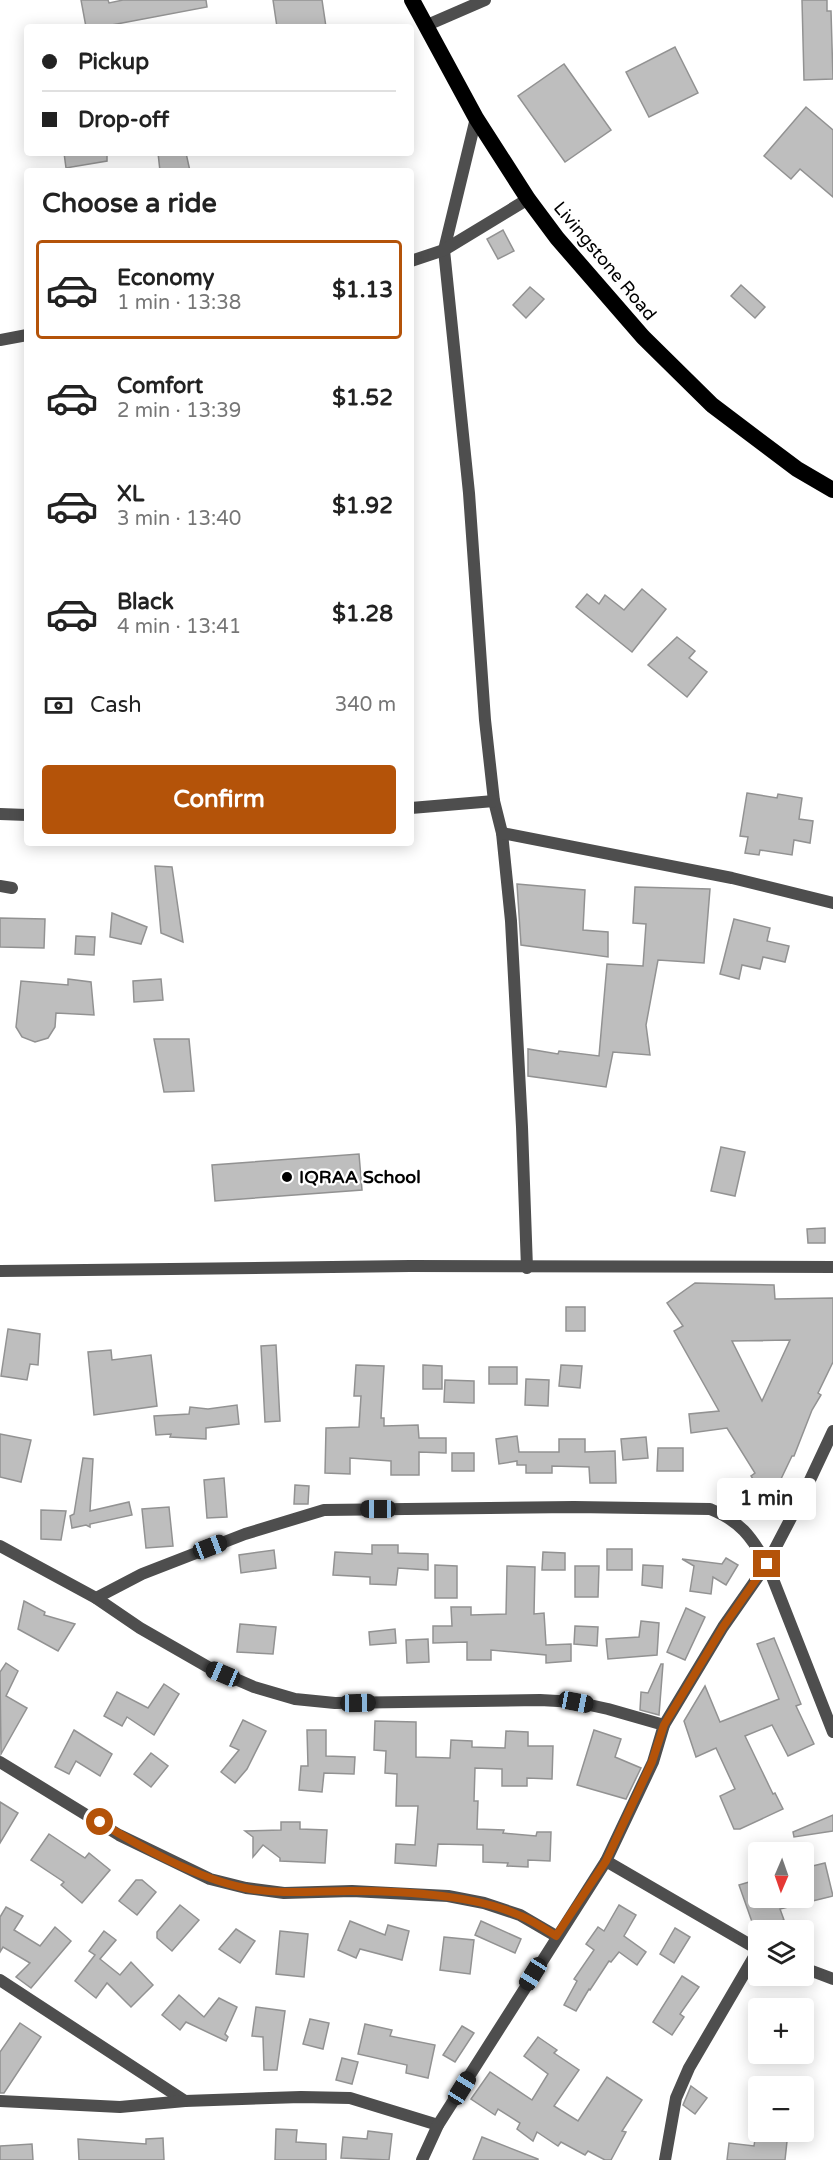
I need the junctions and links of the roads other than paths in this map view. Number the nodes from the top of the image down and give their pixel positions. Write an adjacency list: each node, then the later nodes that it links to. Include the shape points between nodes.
1 (412, 0): 3 (highway, Livingstone Road)
2 (485, 0): 3 (street)
3 (425, 26): 4 (highway, Livingstone Road)
4 (476, 118): 5 (highway, Livingstone Road); 6 (street)
5 (528, 199): 6 (street); 10 (highway, Livingstone Road, via 643,337 712,405)
6 (444, 250): 7 (street); 11 (street)
7 (414, 260)
8 (24, 336): 9 (street)
9 (0, 340)
10 (833, 490)
11 (494, 801): 12 (street); 15 (street)
12 (414, 808)
13 (0, 814): 14 (street)
14 (24, 815)
15 (502, 832): 16 (street, via 732,878); 18 (street, via 512,921)
16 (833, 903)
17 (833, 1267): 18 (street)
18 (527, 1268): 19 (street)
19 (0, 1270)
20 (833, 1431): 22 (street)
21 (0, 1546): 23 (street)
22 (767, 1564): 23 (street, via 742,1527 710,1509 324,1510 245,1533 142,1574); 24 (street, via 723,1627); 25 (street)
23 (96, 1598): 24 (street, via 208,1667 295,1699 335,1703 576,1702)
24 (664, 1725): 27 (street, via 652,1762)
25 (833, 1732)
26 (0, 1762): 28 (street, via 119,1835 210,1879 284,1893 352,1891 448,1896 520,1915)
27 (606, 1861): 28 (street); 29 (street)
28 (556, 1936): 36 (street)
29 (748, 1944)
30 (748, 1969): 38 (street, via 689,2068 676,2098)
31 (814, 1972): 32 (street)
32 (833, 1979)
33 (0, 1980): 35 (street)
34 (0, 2101): 35 (street, via 120,2107)
35 (185, 2101): 36 (street, via 350,2098)
36 (438, 2125): 37 (street)
37 (422, 2160)
38 (665, 2160)

